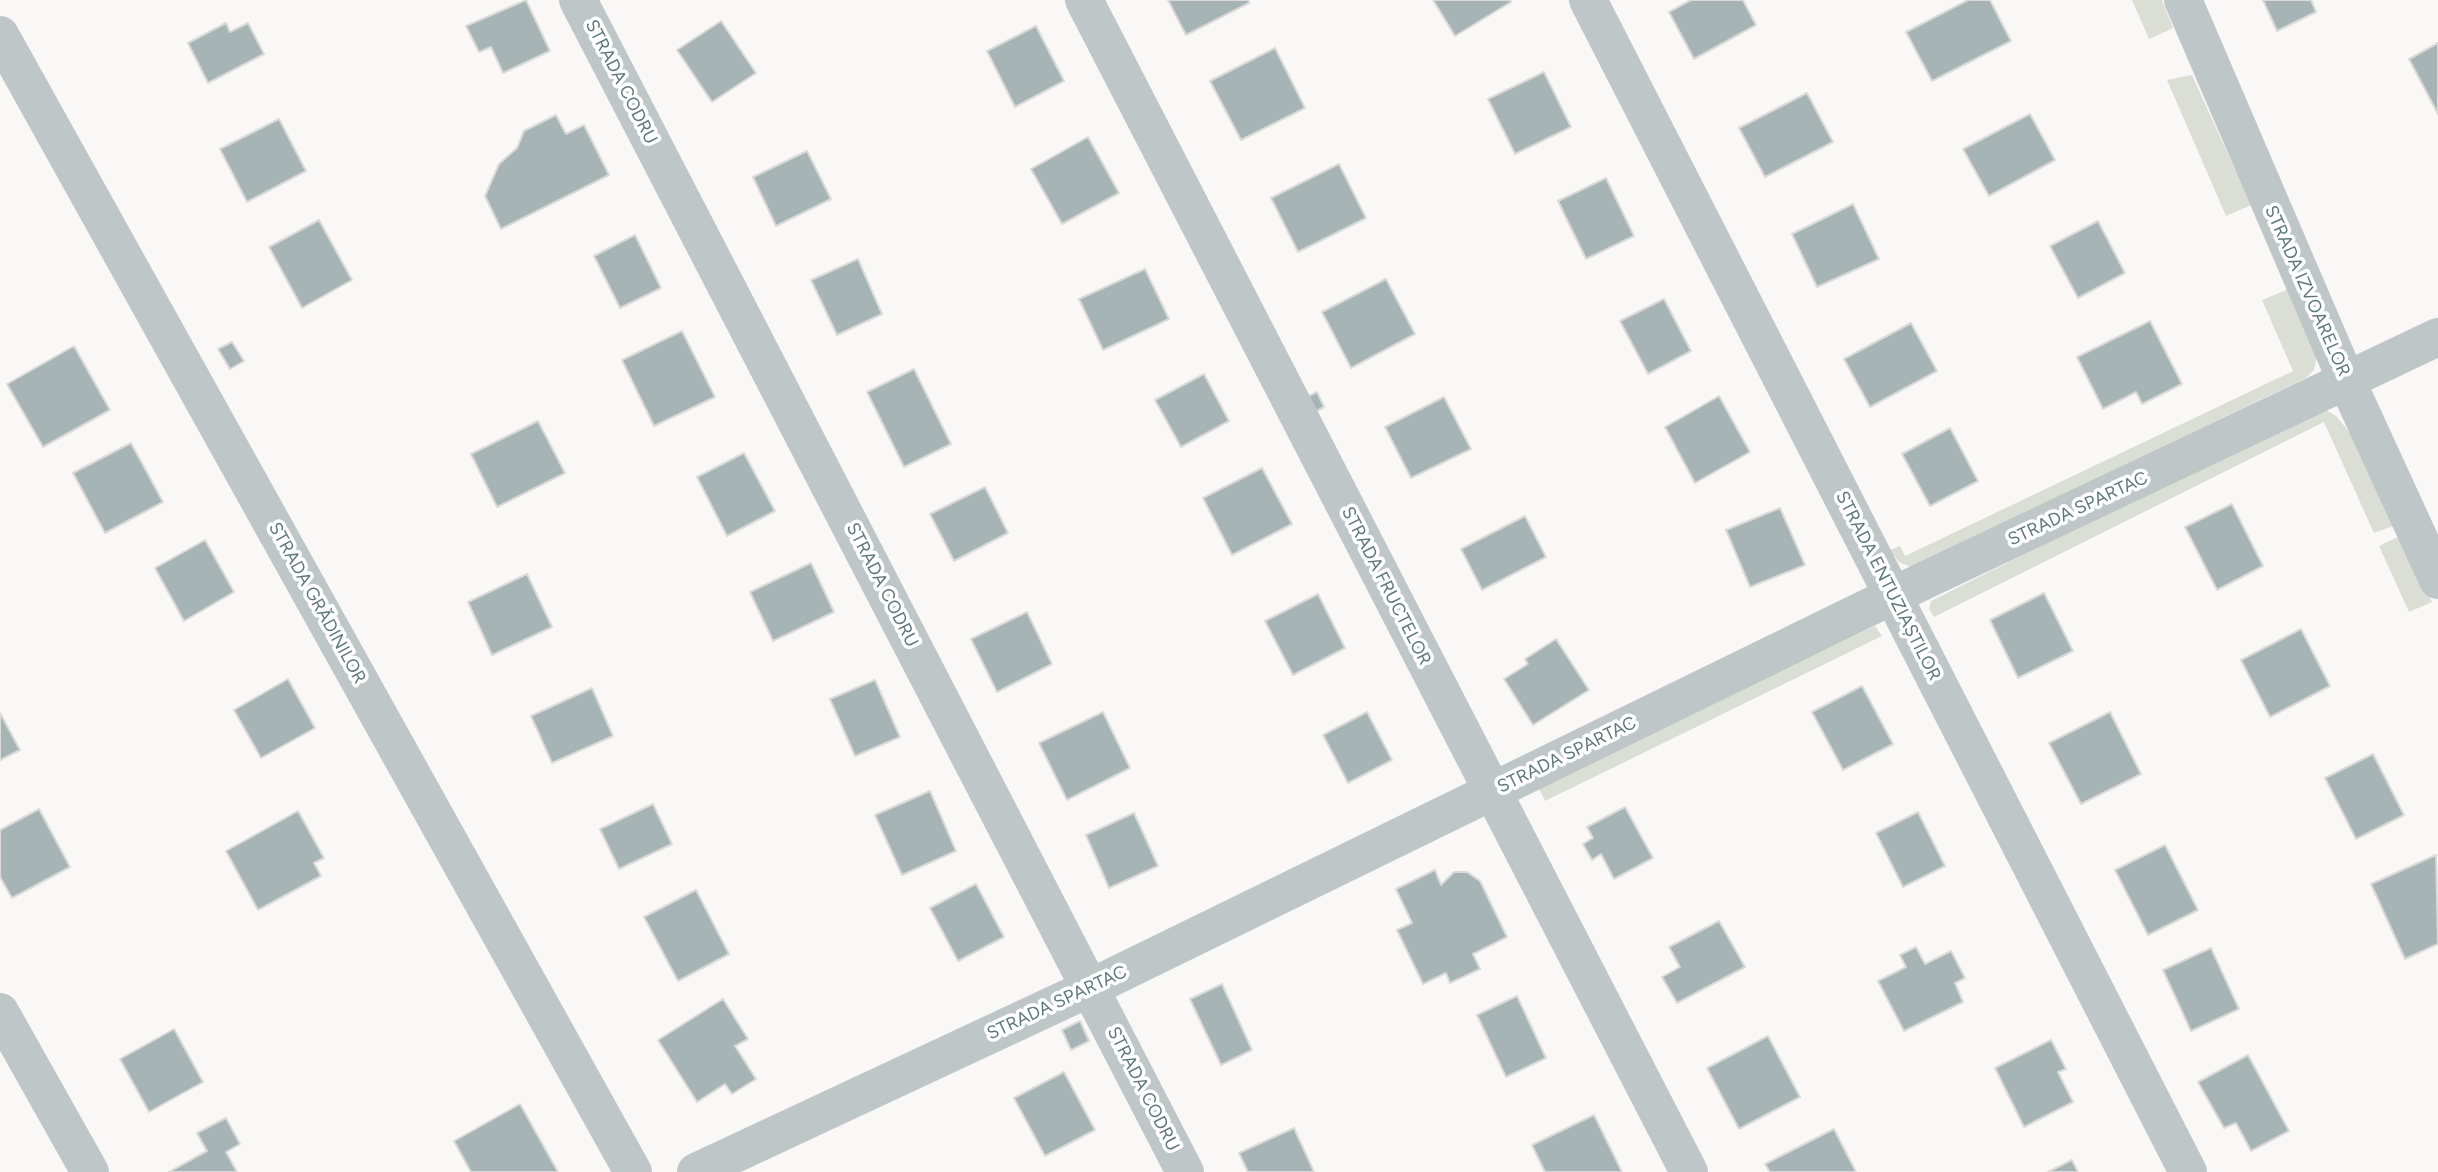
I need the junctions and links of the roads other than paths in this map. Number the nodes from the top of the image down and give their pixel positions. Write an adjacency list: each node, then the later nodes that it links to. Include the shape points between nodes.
1 (578, 0): 11 (street, STRADA CODRU)
2 (1084, 0): 10 (street, STRADA FRUCTELOR)
3 (1588, 0): 9 (street, STRADA ENTUZIAȘTILOR)
4 (2183, 0): 7 (street, STRADA IZVOARELOR)
5 (0, 34): 14 (street, STRADA GRĂDINILOR)
6 (2438, 337): 7 (street, STRADA SPARTAC)
7 (2347, 382): 8 (street, STRADA IZVOARELOR); 9 (street, STRADA SPARTAC)
8 (2438, 580)
9 (1894, 596): 10 (street, STRADA SPARTAC); 18 (street, STRADA ENTUZIAȘTILOR)
10 (1492, 792): 11 (street, STRADA SPARTAC); 17 (street, STRADA FRUCTELOR)
11 (1091, 987): 15 (street, STRADA SPARTAC); 16 (street, STRADA CODRU)
12 (0, 1012): 13 (street)
13 (90, 1172)
14 (633, 1172)
15 (696, 1172)
16 (1185, 1172)
17 (1689, 1172)
18 (2188, 1172)

